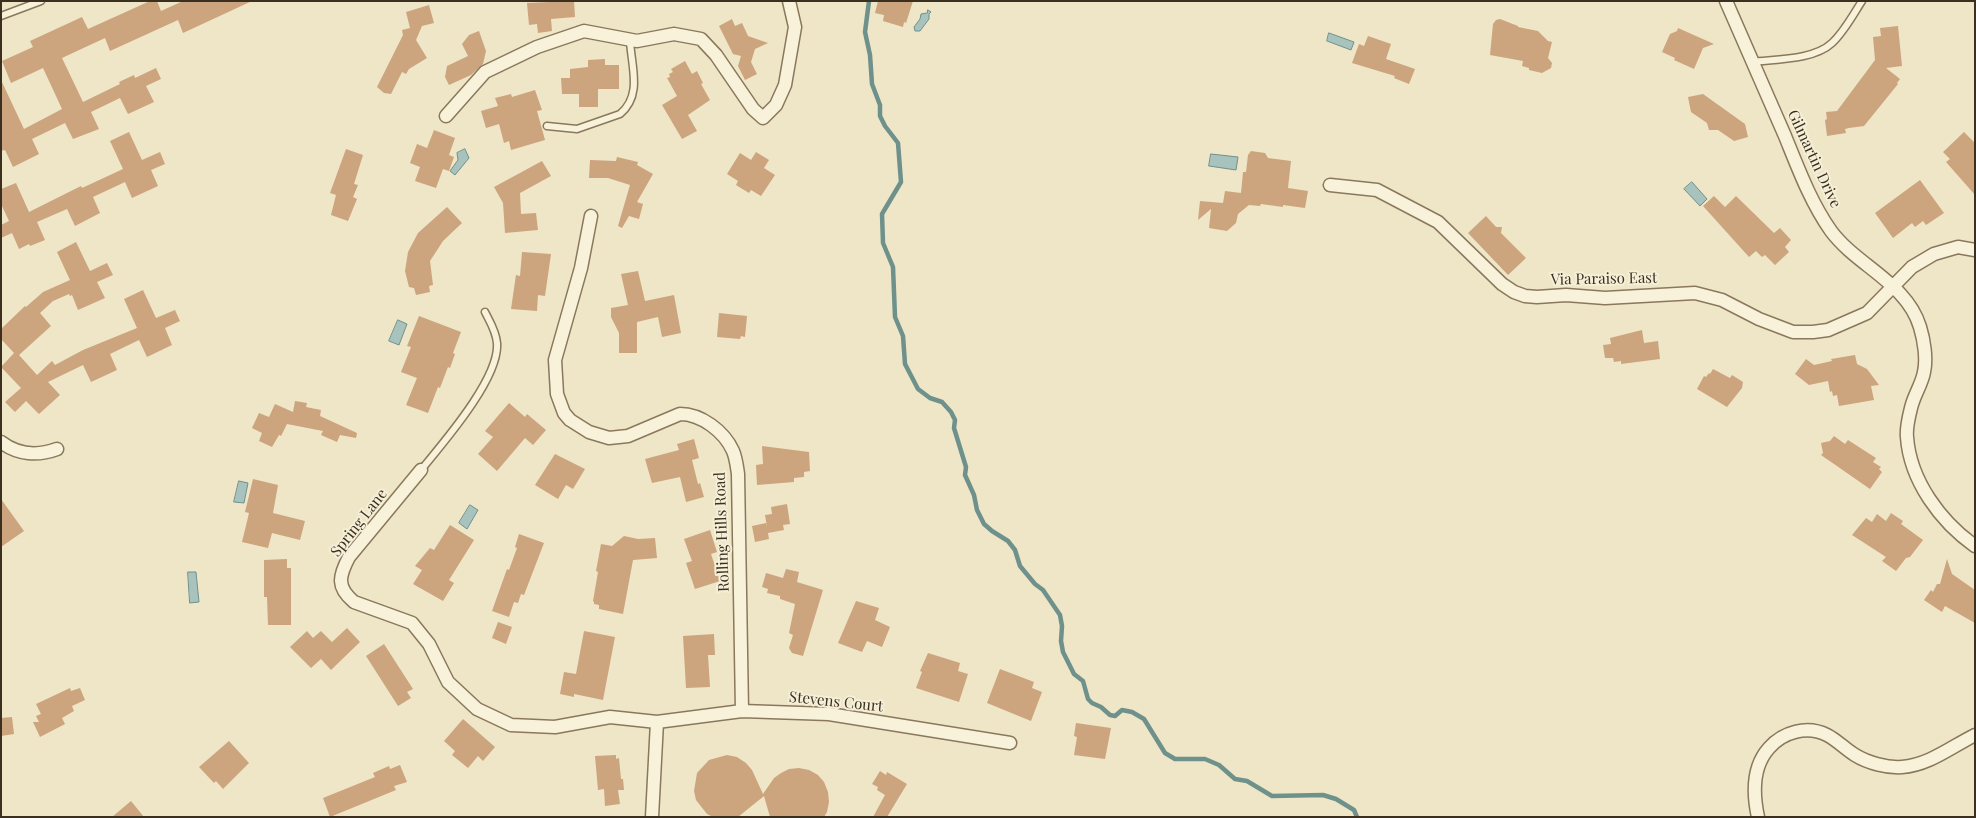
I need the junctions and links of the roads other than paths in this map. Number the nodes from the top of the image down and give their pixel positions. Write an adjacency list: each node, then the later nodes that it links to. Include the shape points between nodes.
1 (41, 1): 5 (lane)
2 (789, 1): 6 (street, via 795,27 785,85 776,106 763,118 752,110 702,39 674,34 637,42)
3 (1726, 1): 7 (street, Gilmartin Drive)
4 (1862, 1): 7 (lane, via 1839,36 1825,49 1804,56)
5 (1, 16)
6 (630, 40): 8 (street, via 584,31 537,48 486,72); 9 (lane, via 634,88 626,110 578,128)
7 (1752, 62): 13 (street, Gilmartin Drive, via 1807,189 1831,231 1844,246)
8 (446, 116)
9 (547, 126)
10 (1330, 186): 13 (street, Via Paraiso East, via 1377,190 1438,222 1502,284 1525,296 1605,298 1695,293 1722,300 1793,332 1813,332 1828,330 1867,313)
11 (591, 216): 19 (street, Rolling Hills Road, via 581,268 555,360 557,394 570,420 598,436 628,436 680,414 688,414 719,432 733,451 738,474)
12 (1975, 250): 13 (street, Via Paraiso East, via 1958,247 1934,254 1912,267)
13 (1894, 287): 18 (street, Gilmartin Drive, via 1908,302 1920,326 1924,351 1924,371 1906,436 1912,463 1940,515)
14 (485, 312): 17 (lane, via 495,332 497,345 493,366 467,414)
15 (1, 442): 16 (street, via 30,454)
16 (57, 449)
17 (421, 470): 20 (street, Spring Lane, via 349,558 341,573 341,586 346,595 354,602 412,623 429,644 448,682 477,709 511,725 555,727 610,717)
18 (1975, 546)
19 (742, 711): 20 (street, Stevens Court); 22 (street, Stevens Court, via 829,714)
20 (657, 722): 23 (street)
21 (1975, 735): 24 (street, via 1936,757 1902,767 1863,759 1816,731 1793,732 1774,743 1760,762 1755,785)
22 (1010, 743)
23 (652, 817)
24 (1758, 817)

